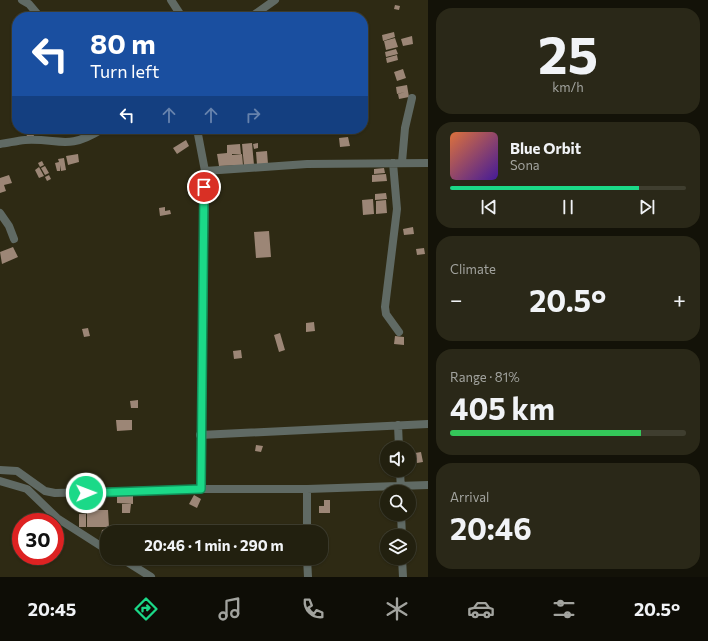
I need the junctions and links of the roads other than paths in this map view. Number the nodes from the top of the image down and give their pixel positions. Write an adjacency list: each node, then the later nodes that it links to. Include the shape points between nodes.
1 (22, 0): 4 (street)
2 (171, 0): 5 (street)
3 (275, 0): 6 (street)
4 (36, 12)
5 (179, 12)
6 (258, 12)
7 (412, 98): 12 (street, via 405,128)
8 (93, 134): 10 (street, via 70,143 25,140)
9 (198, 134): 14 (street)
10 (0, 144)
11 (393, 162): 12 (street); 14 (street, via 307,164); 17 (street, via 396,209 384,307)
12 (402, 162): 13 (street)
13 (428, 162)
14 (205, 171): 20 (street)
15 (0, 213): 16 (street)
16 (14, 239)
17 (399, 332)
18 (428, 424): 19 (street)
19 (398, 425): 20 (street); 21 (street)
20 (200, 435): 26 (street)
21 (399, 441)
22 (0, 470): 26 (street, via 17,471 45,491 55,493)
23 (0, 481): 30 (street, via 27,489 63,523)
24 (428, 485): 25 (street)
25 (416, 487)
26 (201, 489): 27 (street)
27 (307, 489): 28 (street); 29 (street)
28 (380, 489)
29 (307, 525)
30 (100, 546)
31 (132, 565): 34 (street)
32 (308, 565): 35 (street)
33 (402, 565): 36 (street)
34 (151, 577)
35 (308, 577)
36 (403, 577)

